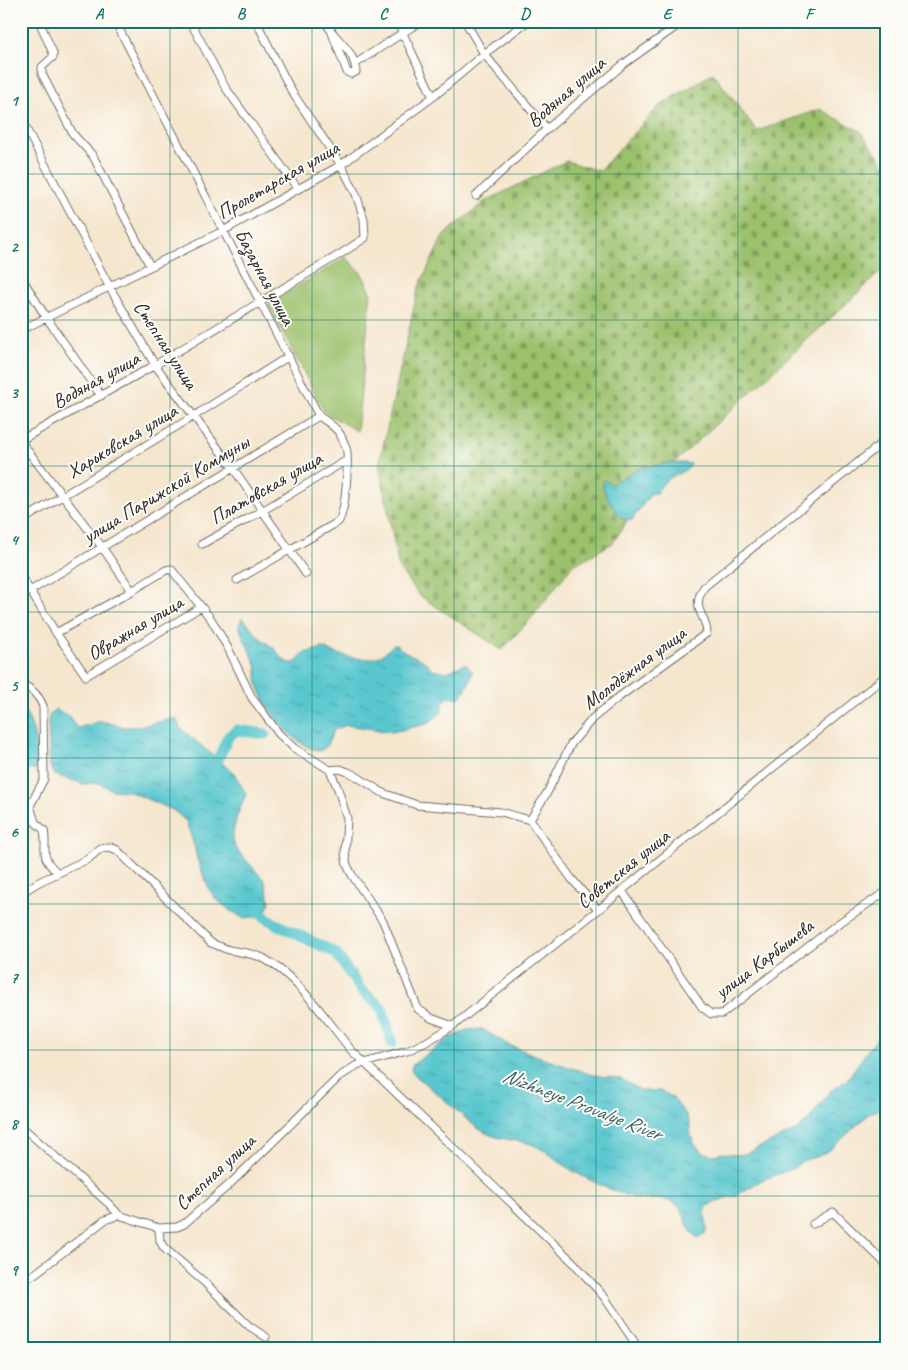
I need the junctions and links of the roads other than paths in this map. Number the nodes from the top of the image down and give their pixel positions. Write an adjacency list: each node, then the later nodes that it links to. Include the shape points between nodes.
1 (38, 21): 24 (street, via 53,56 42,67 42,74 73,134 93,156)
2 (115, 21): 23 (street, Базарная улица)
3 (190, 21): 21 (street, via 225,87)
4 (256, 21): 20 (street, via 292,92)
5 (325, 21): 12 (street)
6 (397, 21): 13 (street)
7 (420, 21): 13 (street)
8 (464, 21): 15 (street)
9 (528, 21): 15 (street, Пролетарская улица)
10 (684, 21): 19 (street, Водяная улица, via 625,63)
11 (877, 21): 14 (street)
12 (332, 33): 16 (street, via 346,47); 16 (street, via 347,72 356,72)
13 (402, 33): 16 (street); 17 (street)
14 (887, 38)
15 (484, 54): 17 (street, Пролетарская улица); 19 (street)
16 (355, 64)
17 (433, 97): 20 (street, Пролетарская улица)
18 (21, 119): 26 (street, Степная улица)
19 (547, 129): 22 (street, Водяная улица)
20 (341, 165): 21 (street, Пролетарская улица); 27 (street, Водяная улица, via 356,194 364,219 365,238)
21 (298, 189): 23 (street, Пролетарская улица)
22 (476, 196)
23 (223, 231): 24 (street, Пролетарская улица); 27 (street, Базарная улица)
24 (150, 266): 26 (street, Пролетарская улица)
25 (21, 277): 28 (street)
26 (109, 286): 28 (street, Пролетарская улица); 31 (street, Степная улица)
27 (260, 302): 30 (street, Базарная улица); 31 (street, Водяная улица)
28 (46, 316): 29 (street, Пролетарская улица); 32 (street)
29 (21, 330)
30 (289, 356): 33 (street, Харьковская улица); 34 (street, Базарная улица)
31 (155, 365): 32 (street, Водяная улица); 33 (street, Степная улица)
32 (101, 396): 36 (street, Водяная улица)
33 (194, 416): 38 (street, Степная улица); 39 (street, Харьковская улица)
34 (319, 416): 37 (street, Базарная улица, via 339,433); 38 (street, улица Парижской Коммуны)
35 (887, 439): 55 (street, Молодёжная улица, via 704,587 698,601 706,633 593,718 571,744)
36 (21, 441): 39 (street)
37 (347, 460): 40 (street, Платовская улица); 44 (street, Базарная улица, via 343,513 338,522)
38 (233, 468): 40 (street, Степная улица); 43 (street, улица Парижской Коммуны)
39 (61, 496): 41 (street, Харьковская улица); 43 (street)
40 (262, 511): 42 (street, Платовская улица); 44 (street, Степная улица)
41 (21, 521)
42 (202, 544)
43 (102, 547): 48 (street, улица Парижской Коммуны); 49 (street)
44 (289, 550): 45 (street, Степная улица); 47 (street)
45 (306, 574)
46 (21, 576): 48 (street)
47 (238, 580)
48 (30, 590): 51 (street)
49 (132, 591): 50 (street, via 171,569); 51 (street)
50 (201, 607): 51 (street, Овражная улица, via 86,676); 54 (street, via 222,638 252,698 274,728 294,748)
51 (56, 633)
52 (887, 674): 57 (street, Советская улица)
53 (21, 684): 56 (street, via 34,692 43,706 44,779 30,806 35,822 44,830 48,862)
54 (330, 770): 55 (street, via 348,772 383,793 417,805 501,812); 61 (street, via 347,818 345,853 352,874 383,921 418,1010)
55 (530, 820): 60 (street)
56 (58, 873): 59 (street); 62 (street, via 88,859 101,848 116,850 211,943 260,957 283,972)
57 (622, 891): 58 (street, улица Карбышева, via 702,1007 711,1014 722,1014 836,925); 60 (street, Советская улица)
58 (887, 891)
59 (21, 893)
60 (598, 910): 61 (street, Советская улица)
61 (453, 1026): 62 (street, Советская улица, via 407,1051)
62 (365, 1063): 66 (street, Степная улица, via 339,1077 193,1218 177,1227); 70 (street, via 574,1263 605,1298)
63 (21, 1126): 64 (street)
64 (119, 1215): 66 (street, Степная улица); 68 (street, via 105,1220)
65 (813, 1224): 67 (street, via 833,1212)
66 (159, 1228): 69 (street, via 164,1248 249,1326)
67 (887, 1265)
68 (21, 1282)
69 (266, 1337)
70 (639, 1349)

